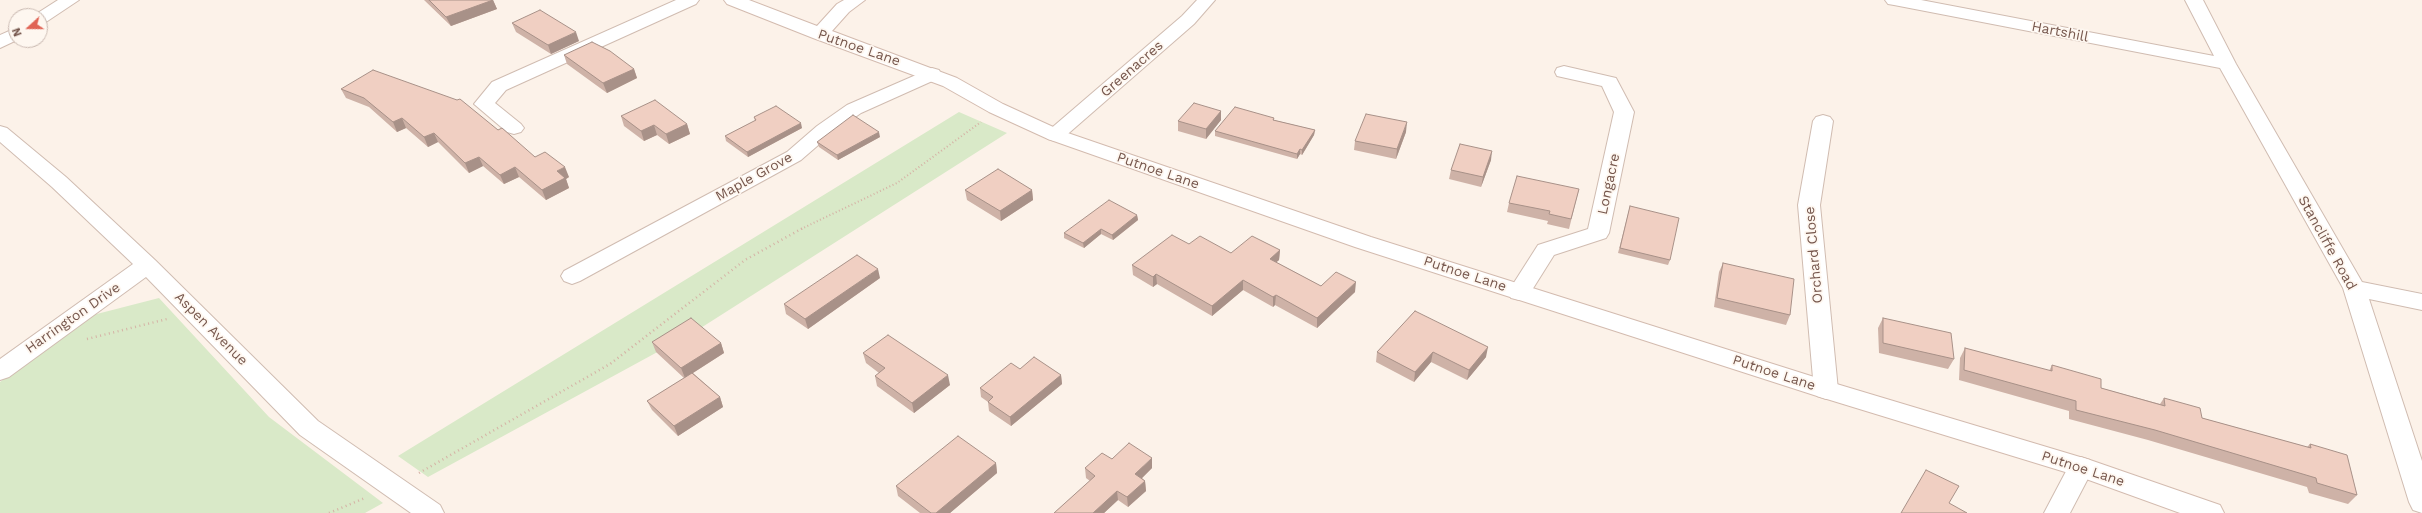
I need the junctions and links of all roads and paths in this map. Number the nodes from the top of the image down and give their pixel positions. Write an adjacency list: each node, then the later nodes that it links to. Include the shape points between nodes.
1 (70, 0): 8 (street)
2 (690, 0): 15 (street, via 499,86 484,104)
3 (733, 0): 9 (street, Putnoe Lane)
4 (856, 0): 9 (street, via 843,8)
5 (1206, 0): 17 (street, Greenacres, via 1188,20)
6 (1894, 0): 10 (street, Hartshill)
7 (2194, 0): 10 (street, Stancliffe Road)
8 (48, 13)
9 (819, 34): 12 (street, Putnoe Lane)
10 (2227, 64): 20 (street, Stancliffe Road)
11 (1564, 72): 21 (street, Longacre, via 1610,82 1624,112 1598,233 1546,250)
12 (932, 74): 13 (street, Putnoe Lane); 19 (street, Maple Grove, via 854,109 794,156)
13 (996, 108): 17 (street, Putnoe Lane); 28 (path, via 964,136 896,183 793,233 745,260 610,364)
14 (1823, 121): 26 (street, Orchard Close, via 1809,205)
15 (514, 128)
16 (0, 132): 18 (street, Aspen Avenue, via 59,182)
17 (1055, 135): 21 (street, Putnoe Lane, via 1363,242)
18 (147, 265): 23 (street, Aspen Avenue); 25 (street, Harrington Drive)
19 (572, 276)
20 (2354, 288): 22 (street); 29 (street, Stancliffe Road)
21 (1519, 292): 26 (street, Putnoe Lane)
22 (2422, 302)
23 (192, 309): 24 (path, via 160,322); 28 (street, Aspen Avenue, via 309,428)
24 (81, 340)
25 (0, 370)
26 (1826, 390): 27 (street, Putnoe Lane)
27 (2081, 467): 32 (street); 33 (street, Putnoe Lane)
28 (393, 488): 30 (path); 31 (street, Aspen Avenue)
29 (2422, 502)
30 (329, 513)
31 (431, 513)
32 (2057, 513)
33 (2211, 513)

